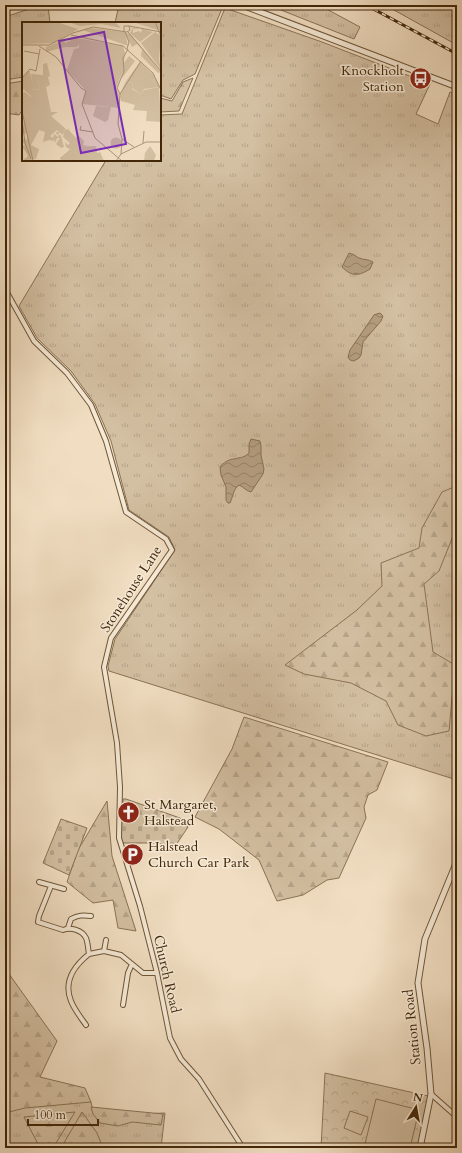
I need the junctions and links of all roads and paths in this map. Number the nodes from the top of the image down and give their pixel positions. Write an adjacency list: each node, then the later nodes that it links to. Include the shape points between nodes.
1 (242, 5): 2 (street)
2 (457, 88)
3 (5, 289): 4 (street, Stonehouse Lane, via 34,341 67,373 90,405 106,441 126,512 166,539 172,550 111,638 104,667 117,744)
4 (120, 787): 15 (street, Church Road, via 119,838)
5 (457, 861): 18 (street, Station Road, via 425,939 418,984)
6 (39, 882): 7 (street)
7 (51, 886): 8 (street); 10 (street, via 38,922 63,930)
8 (64, 889)
9 (91, 916): 10 (street, via 80,915 71,919)
10 (68, 928): 13 (street, via 74,929 86,938)
11 (106, 940): 12 (street)
12 (104, 951): 13 (street); 14 (street, via 121,955)
13 (89, 954): 17 (street, via 71,973 68,988 71,1002)
14 (132, 964): 15 (street, via 143,974); 16 (street)
15 (157, 973): 20 (street, Church Road, via 170,1038 181,1059 199,1080)
16 (123, 1005)
17 (86, 1025)
18 (431, 1094): 19 (street); 21 (street, Station Road)
19 (457, 1118)
20 (243, 1148)
21 (420, 1148)

